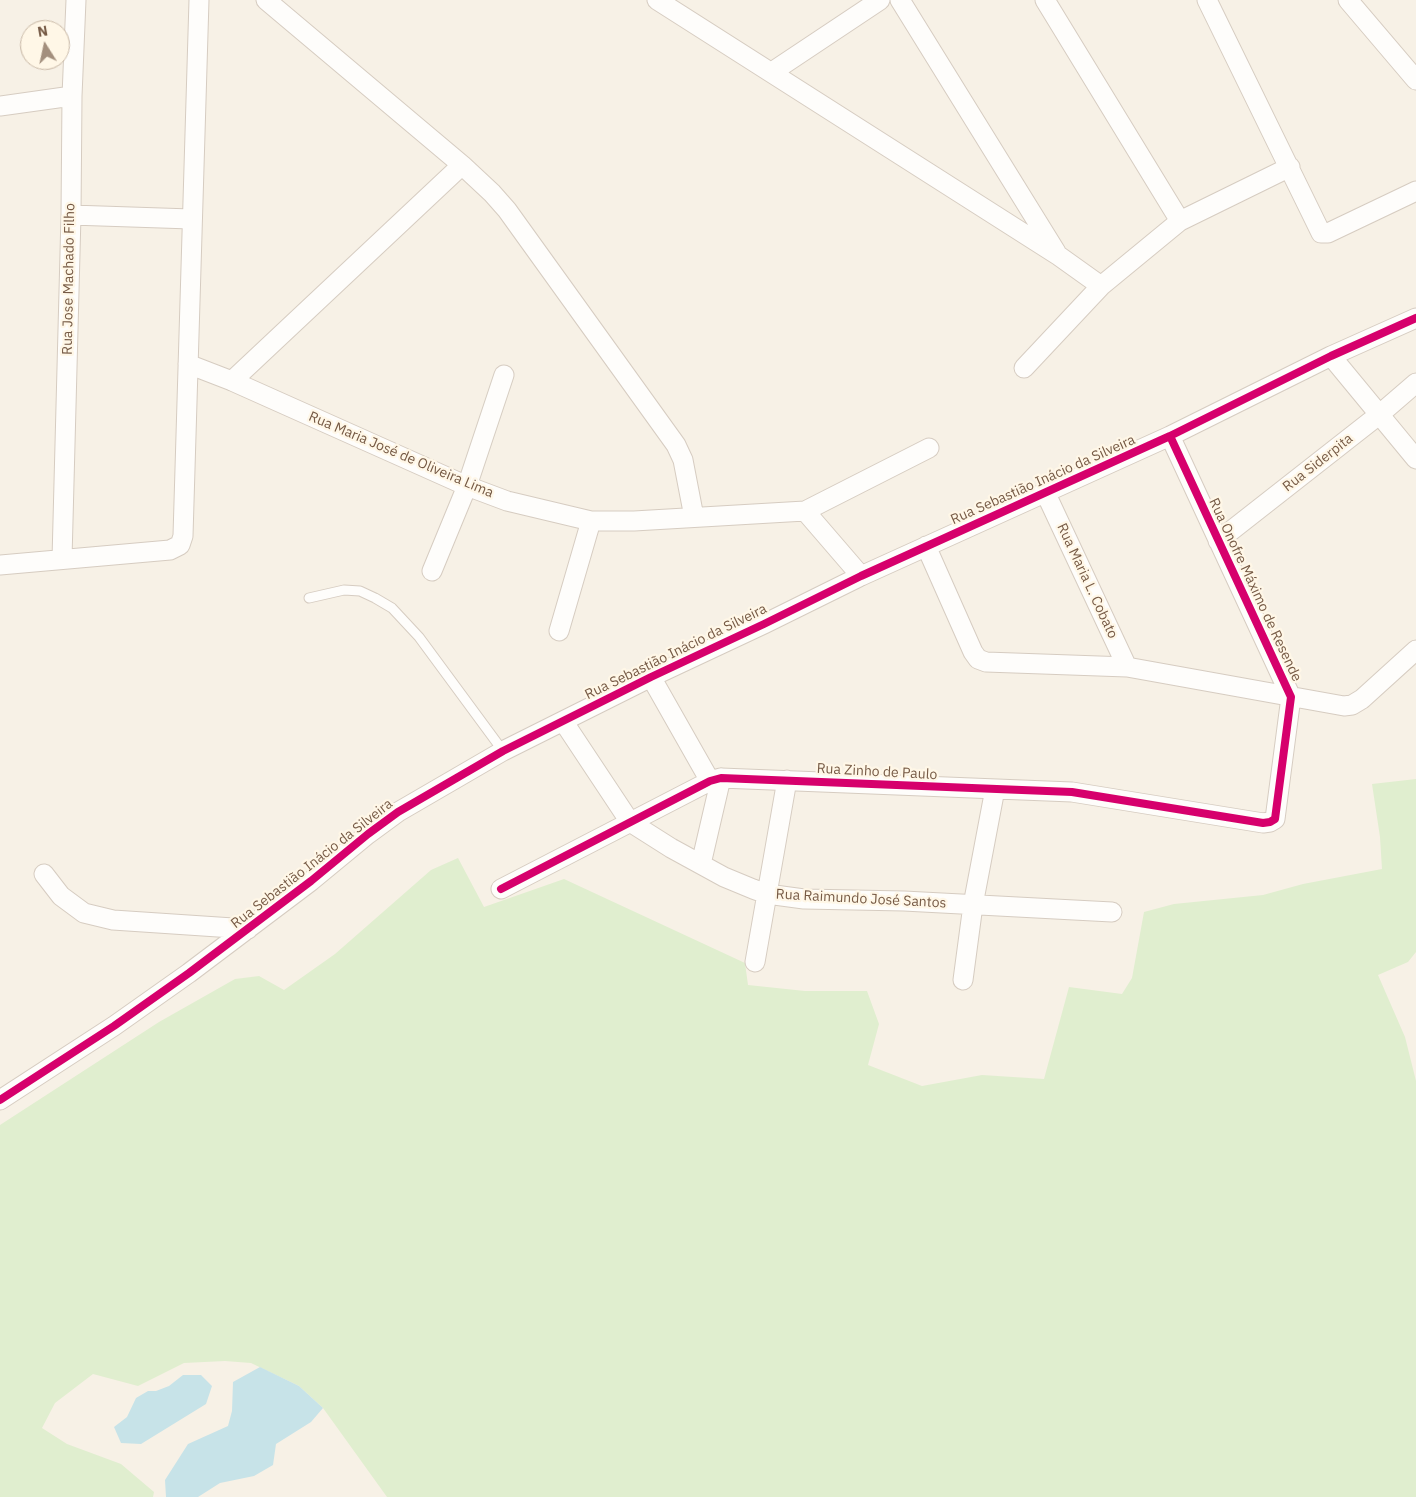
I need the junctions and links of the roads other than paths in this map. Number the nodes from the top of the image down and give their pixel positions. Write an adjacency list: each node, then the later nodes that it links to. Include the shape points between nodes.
1 (76, 0): 12 (street, Rua Jose Machado Filho)
2 (199, 0): 18 (street)
3 (266, 0): 14 (street)
4 (658, 0): 10 (street)
5 (880, 0): 10 (street)
6 (900, 0): 20 (street)
7 (1045, 0): 19 (street)
8 (1207, 0): 15 (street)
9 (1348, 0): 11 (street)
10 (772, 72): 20 (street)
11 (1416, 80)
12 (72, 96): 13 (street); 17 (street, Rua Jose Machado Filho)
13 (0, 106)
14 (462, 165): 27 (street); 36 (street, via 507,210 676,445 683,460)
15 (1290, 167): 16 (street, via 1321,232 1328,233); 19 (street)
16 (1416, 191)
17 (71, 215): 18 (street); 40 (street, Rua Jose Machado Filho)
18 (191, 219): 24 (street)
19 (1180, 221): 21 (street)
20 (1059, 256): 21 (street)
21 (1100, 286): 25 (street)
22 (1416, 318): 23 (street, Rua Sebastião Inácio da Silveira)
23 (1331, 356): 29 (street); 30 (street, Rua Sebastião Inácio da Silveira)
24 (188, 364): 27 (street, Rua Maria José de Oliveira Lima); 40 (street, via 183,536 180,545 170,550)
25 (1024, 368)
26 (504, 375): 33 (street)
27 (232, 381): 33 (street, Rua Maria José de Oliveira Lima)
28 (1416, 384): 29 (street, Rua Siderpita)
29 (1380, 414): 32 (street); 38 (street, Rua Siderpita)
30 (1170, 436): 34 (street, Rua Sebastião Inácio da Silveira); 38 (street, Rua Onofre Máximo de Resende)
31 (929, 448): 35 (street)
32 (1416, 459)
33 (467, 486): 37 (street, Rua Maria José de Oliveira Lima, via 507,500); 42 (street)
34 (1046, 494): 39 (street, Rua Sebastião Inácio da Silveira); 47 (street, Rua Maria L. Cobato)
35 (805, 511): 36 (street, Rua Maria José de Oliveira Lima); 43 (street)
36 (694, 517): 37 (street, Rua Maria José de Oliveira Lima)
37 (590, 521): 45 (street)
38 (1218, 541): 49 (street, Rua Onofre Máximo de Resende)
39 (926, 546): 43 (street, Rua Sebastião Inácio da Silveira); 47 (street, via 978,659 986,662)
40 (62, 559): 41 (street)
41 (0, 565)
42 (432, 571)
43 (861, 576): 48 (street, Rua Sebastião Inácio da Silveira)
44 (309, 598): 51 (lane, via 344,590 360,591 392,608 419,637)
45 (560, 631)
46 (1416, 650): 49 (street, via 1352,705)
47 (1127, 668): 49 (street)
48 (651, 677): 50 (street, Rua Sebastião Inácio da Silveira); 52 (street)
49 (1291, 697): 55 (street, Rua Onofre Máximo de Resende)
50 (563, 721): 51 (street, Rua Sebastião Inácio da Silveira); 56 (street, Rua Raimundo José Santos)
51 (503, 751): 63 (street, Rua Sebastião Inácio da Silveira, via 398,812)
52 (716, 780): 53 (street, Rua Zinho de Paulo); 56 (street, Rua Zinho de Paulo); 57 (street)
53 (787, 780): 54 (street, Rua Zinho de Paulo); 60 (street)
54 (995, 789): 55 (street, Rua Zinho de Paulo, via 1072,792 1263,823); 61 (street)
55 (1275, 818)
56 (630, 822): 57 (street, Rua Raimundo José Santos); 59 (street, Rua Zinho de Paulo)
57 (701, 864): 60 (street, Rua Raimundo José Santos)
58 (44, 874): 63 (street, via 62,896 84,913 114,920)
59 (501, 889)
60 (767, 894): 61 (street, Rua Raimundo José Santos, via 804,899); 64 (street)
61 (973, 905): 62 (street, Rua Raimundo José Santos); 65 (street)
62 (1112, 912)
63 (248, 929): 66 (street, Rua Sebastião Inácio da Silveira, via 114,1026)
64 (754, 962)
65 (963, 980)
66 (0, 1100)

